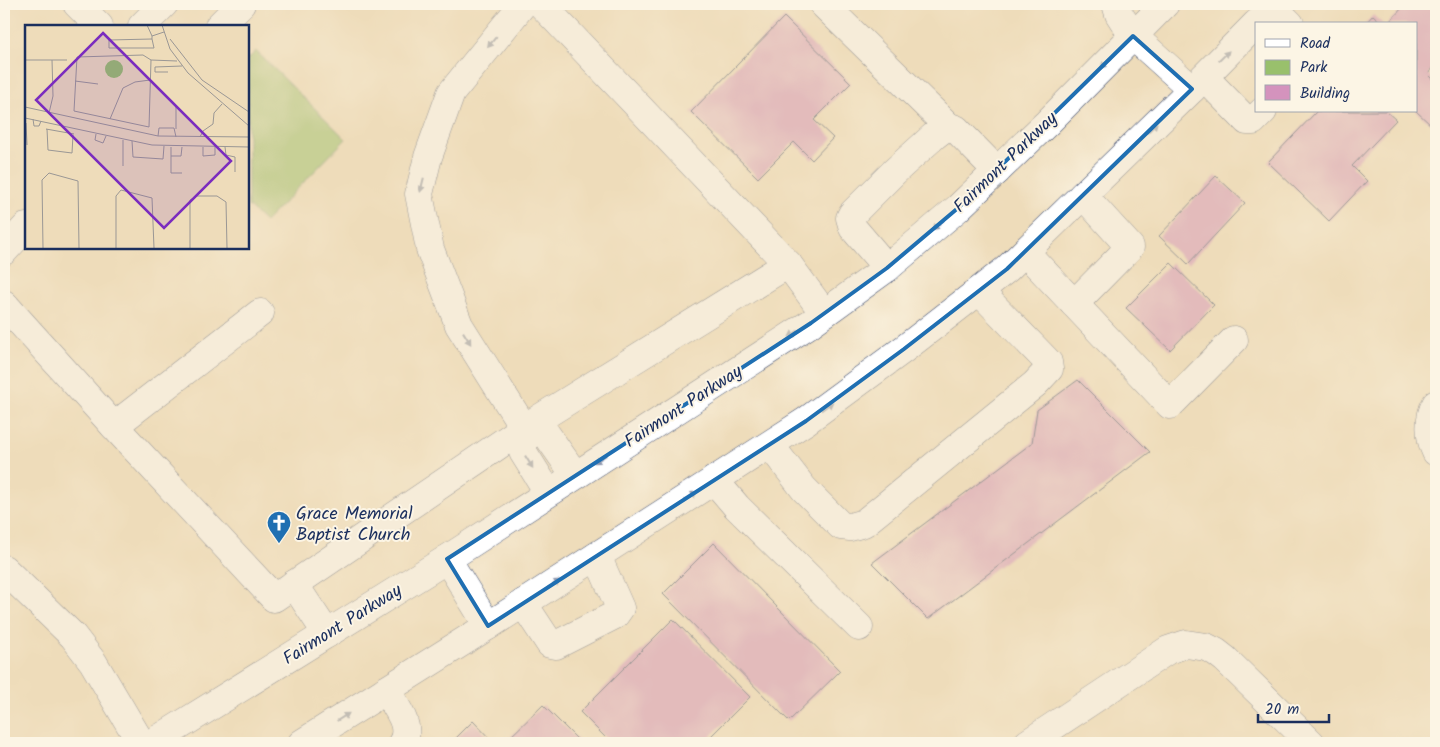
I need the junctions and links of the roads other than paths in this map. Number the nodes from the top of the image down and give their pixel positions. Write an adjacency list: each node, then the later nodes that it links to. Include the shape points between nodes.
1 (77, 4): 9 (main road)
2 (164, 4): 10 (main road)
3 (241, 4): 11 (main road)
4 (523, 4): 32 (main road, one-way to 32, via 451,93 419,194 430,249 459,325)
5 (541, 4): 22 (main road)
6 (823, 4): 16 (main road)
7 (1116, 4): 13 (main road)
8 (1165, 4): 13 (main road, Fairmont Parkway)
9 (98, 25)
10 (143, 25)
11 (220, 25)
12 (1255, 31): 14 (main road, one-way to 12)
13 (1133, 36): 14 (main road); 17 (main road, Fairmont Parkway, one-way to 17)
14 (1198, 83): 15 (main road, via 1246,121 1253,121); 18 (main road, one-way to 14)
15 (1262, 112)
16 (949, 127): 17 (main road, via 960,133); 23 (main road, via 934,136 894,172 850,218 853,228)
17 (997, 171): 23 (main road, Fairmont Parkway, one-way to 23)
18 (1083, 195): 21 (main road); 26 (main road, via 1130,247)
19 (25, 228): 20 (main road)
20 (4, 251)
21 (1024, 252): 24 (main road); 26 (main road)
22 (788, 264): 28 (main road); 32 (main road)
23 (887, 268): 28 (main road, Fairmont Parkway)
24 (979, 291): 33 (main road, one-way to 24); 33 (main road, via 1048,362 1049,369 1035,384 864,523 841,526 804,489)
25 (4, 304): 31 (main road)
26 (1074, 304): 29 (main road, via 1170,405)
27 (260, 313): 31 (main road)
28 (824, 314): 35 (main road, Fairmont Parkway, one-way to 35)
29 (1234, 340)
30 (1436, 404): 34 (main road, via 1430,427)
31 (114, 426): 41 (main road, via 274,598)
32 (524, 428): 35 (main road, via 547,435); 37 (main road, one-way to 37, via 524,452); 41 (main road)
33 (770, 445): 36 (main road)
34 (1436, 452)
35 (575, 475): 37 (main road, Fairmont Parkway)
36 (714, 480): 38 (main road, one-way to 36); 44 (main road, via 737,508)
37 (548, 492): 39 (main road, Fairmont Parkway)
38 (597, 556): 42 (main road, one-way to 38); 42 (main road, via 620,608 615,615 556,645 550,644)
39 (447, 559): 43 (main road); 45 (main road, Fairmont Parkway)
40 (4, 570): 48 (main road, via 73,636 93,662)
41 (294, 584): 45 (main road)
42 (523, 603): 43 (main road)
43 (488, 626): 46 (main road)
44 (859, 627)
45 (327, 634): 49 (main road, Fairmont Parkway)
46 (386, 690): 47 (main road, via 403,720); 50 (main road, one-way to 46)
47 (406, 741)
48 (141, 743)
49 (152, 743)
50 (302, 743)
51 (1028, 743): 52 (main road, via 1168,650 1186,644 1206,647 1225,659)
52 (1311, 743)

